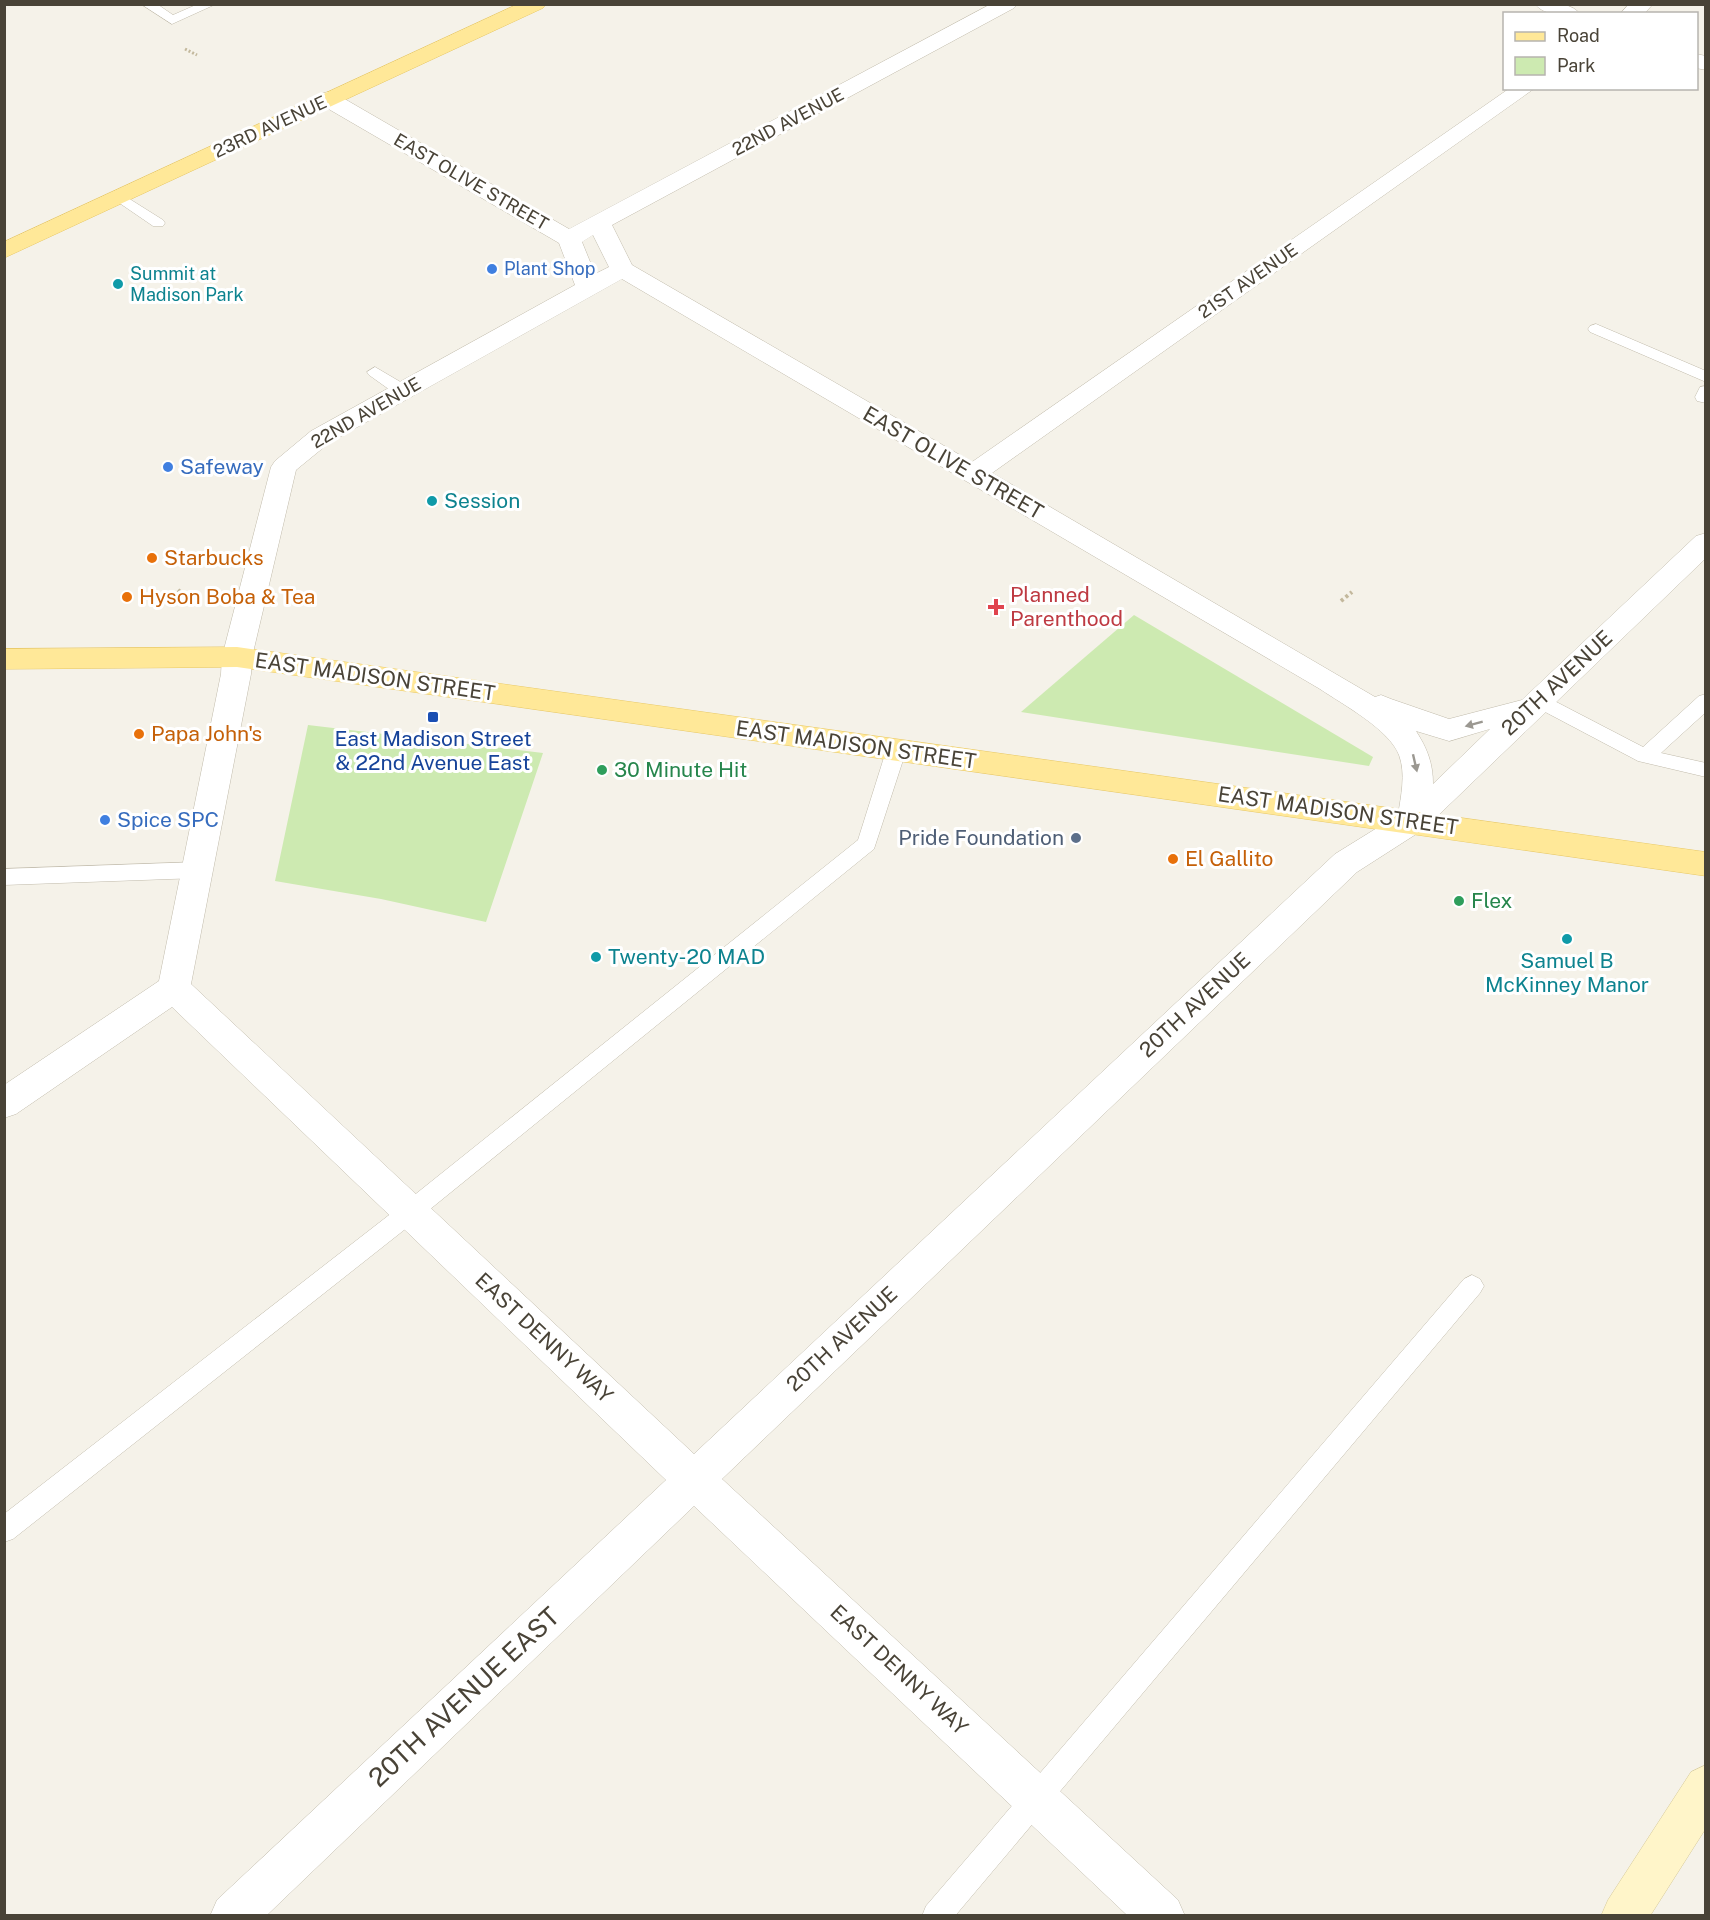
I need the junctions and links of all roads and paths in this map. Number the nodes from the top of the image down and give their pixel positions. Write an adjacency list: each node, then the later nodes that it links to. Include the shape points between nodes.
1 (147, 4): 2 (lane, via 172,20)
2 (210, 4)
3 (536, 4): 10 (main road, 23RD AVENUE)
4 (1007, 4): 13 (street, 22ND AVENUE)
5 (1545, 4): 6 (street)
6 (1565, 12)
7 (179, 46): 8 (path)
8 (197, 55)
9 (1522, 90): 24 (street, 21ST AVENUE)
10 (328, 99): 11 (main road, 23RD AVENUE); 14 (street, EAST OLIVE STREET)
11 (120, 197): 12 (lane); 15 (main road, 23RD AVENUE)
12 (158, 223)
13 (599, 223): 14 (street, 22ND AVENUE); 16 (street)
14 (569, 239): 17 (street, EAST OLIVE STREET)
15 (4, 251)
16 (622, 269): 17 (street, 22ND AVENUE); 24 (street, EAST OLIVE STREET)
17 (588, 288): 21 (street, 22ND AVENUE)
18 (1596, 328): 20 (lane)
19 (375, 372): 21 (lane)
20 (1706, 377)
21 (403, 391): 30 (street, 22ND AVENUE, via 320,437 284,467)
22 (1706, 391): 23 (lane)
23 (1706, 399)
24 (972, 474): 32 (street, EAST OLIVE STREET)
25 (1706, 542): 34 (street, 20TH AVENUE)
26 (178, 590): 29 (path)
27 (1352, 592): 28 (path)
28 (1341, 600)
29 (196, 605)
30 (237, 657): 31 (main road, EAST MADISON STREET); 36 (main road, EAST MADISON STREET); 42 (street)
31 (4, 658)
32 (1330, 682): 35 (street, EAST OLIVE STREET); 40 (street, EAST OLIVE STREET, one-way to 40, via 1384,719 1408,741 1417,763)
33 (1706, 701): 37 (lane)
34 (1534, 704): 35 (street, EAST OLIVE STREET, one-way to 35, via 1449,730); 37 (lane); 39 (street, 20TH AVENUE)
35 (1429, 725): 39 (street, EAST OLIVE STREET, via 1460,755)
36 (896, 751): 40 (main road, EAST MADISON STREET); 46 (lane, via 867,843)
37 (1645, 756): 38 (lane)
38 (1706, 770)
39 (1461, 775): 40 (street, 20TH AVENUE)
40 (1413, 821): 41 (main road, EAST MADISON STREET); 48 (street, 20TH AVENUE, via 1346,863)
41 (1706, 864)
42 (198, 870): 43 (lane); 44 (street)
43 (4, 877)
44 (174, 988): 45 (street); 46 (street, EAST DENNY WAY)
45 (4, 1104)
46 (410, 1212): 48 (street, EAST DENNY WAY); 49 (lane)
47 (1472, 1286): 51 (lane)
48 (694, 1480): 51 (street, EAST DENNY WAY); 52 (street, 20TH AVENUE EAST)
49 (4, 1530)
50 (1706, 1787): 55 (street)
51 (1035, 1798): 53 (lane); 54 (street, EAST DENNY WAY)
52 (233, 1916)
53 (936, 1916)
54 (1162, 1916)
55 (1624, 1916)

